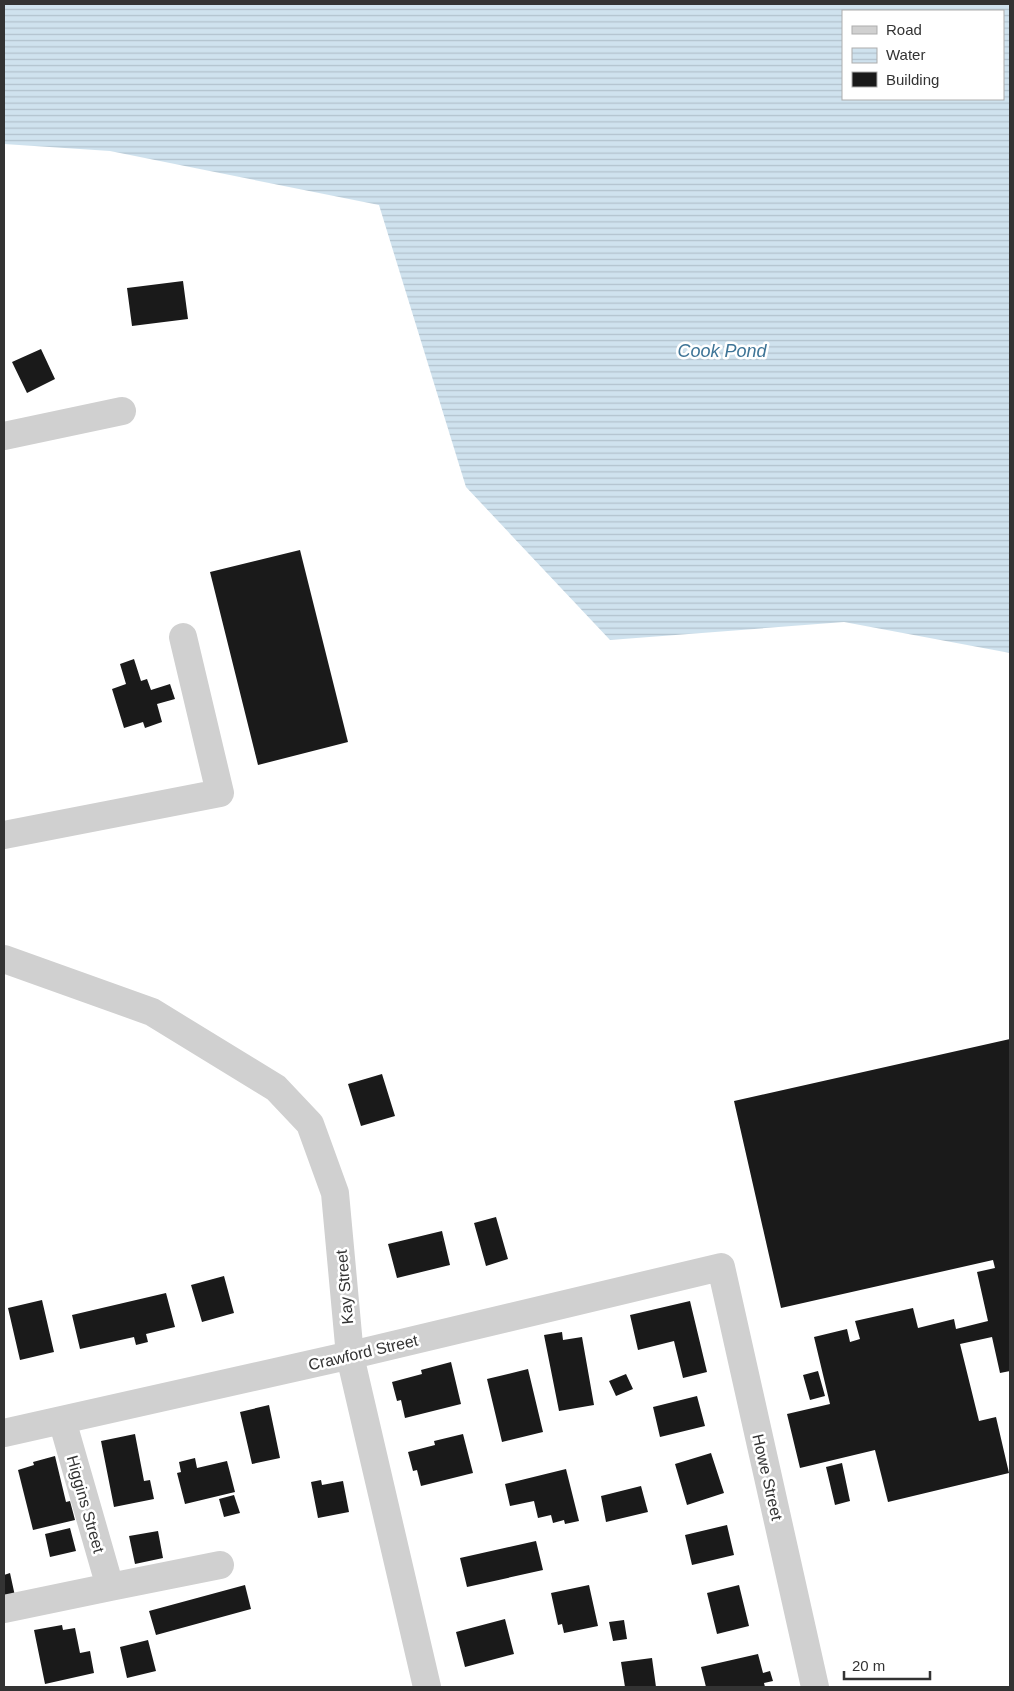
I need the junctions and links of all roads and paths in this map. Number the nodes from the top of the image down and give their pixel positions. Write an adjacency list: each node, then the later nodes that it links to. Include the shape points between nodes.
1 (122, 411): 2 (street)
2 (4, 436)
3 (183, 637): 4 (street, via 220,793)
4 (4, 835)
5 (4, 959): 7 (street, Kay Street, via 152,1012 276,1088 310,1124 335,1193)
6 (721, 1267): 7 (street, Crawford Street); 14 (street, Howe Street)
7 (350, 1356): 8 (street, Crawford Street); 13 (street, Kay Street)
8 (62, 1420): 9 (street, Crawford Street); 11 (street, Higgins Street)
9 (4, 1433)
10 (220, 1565): 11 (street)
11 (110, 1587): 12 (street)
12 (4, 1609)
13 (428, 1687)
14 (815, 1687)

